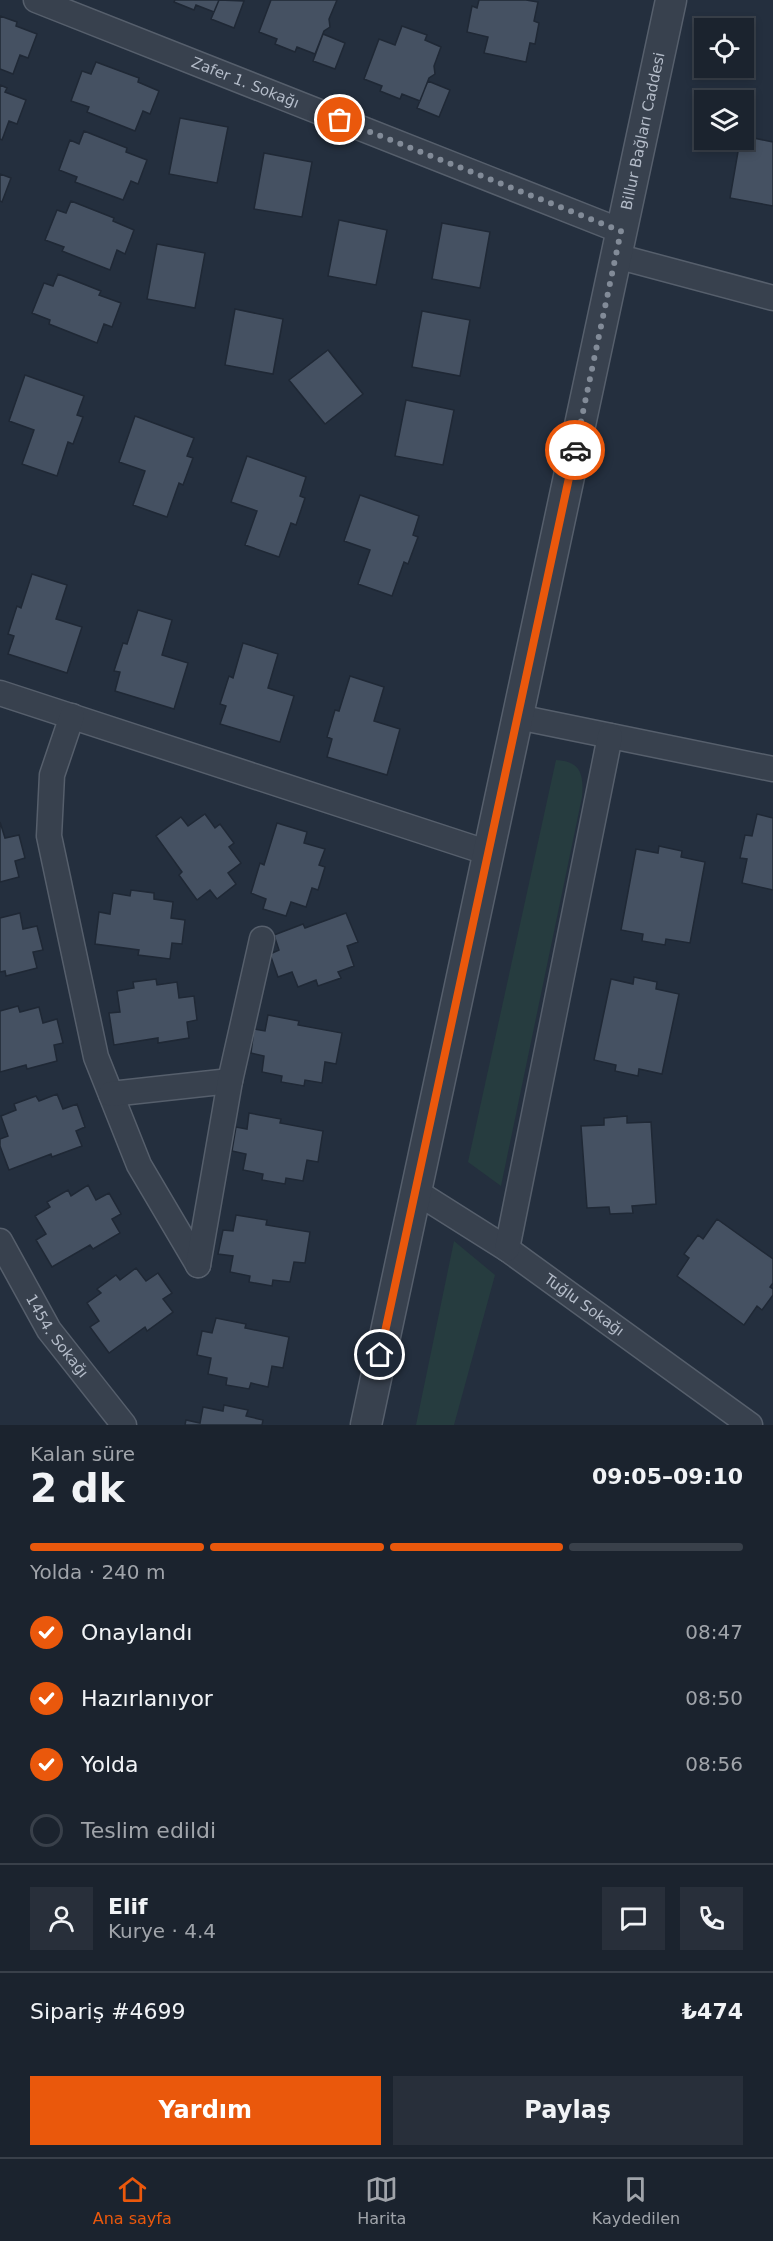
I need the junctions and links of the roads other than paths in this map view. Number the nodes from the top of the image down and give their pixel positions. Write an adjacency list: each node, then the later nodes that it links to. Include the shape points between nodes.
1 (36, 0): 3 (street, Zafer 1. Sokağı)
2 (671, 0): 3 (street, Billur Bağları Caddesi)
3 (619, 244): 4 (street, Zafer 1. Sokağı); 7 (street, Billur Bağları Caddesi)
4 (773, 298)
5 (0, 693): 6 (street)
6 (72, 716): 10 (street); 13 (street, via 52,774 49,836 96,1057)
7 (518, 717): 8 (street); 10 (street, Billur Bağları Caddesi)
8 (610, 736): 9 (street); 15 (street)
9 (773, 769)
10 (489, 853): 14 (street, Billur Bağları Caddesi)
11 (262, 939): 12 (street)
12 (230, 1081): 13 (street); 13 (street, via 198,1265 139,1165)
13 (111, 1094)
14 (415, 1191): 15 (street, Tuğlu Sokağı); 18 (street, Billur Bağları Caddesi)
15 (507, 1249): 19 (street, Tuğlu Sokağı)
16 (2, 1251): 17 (street, 1454. Sokağı, via 49,1330)
17 (124, 1425)
18 (366, 1425)
19 (750, 1425)

